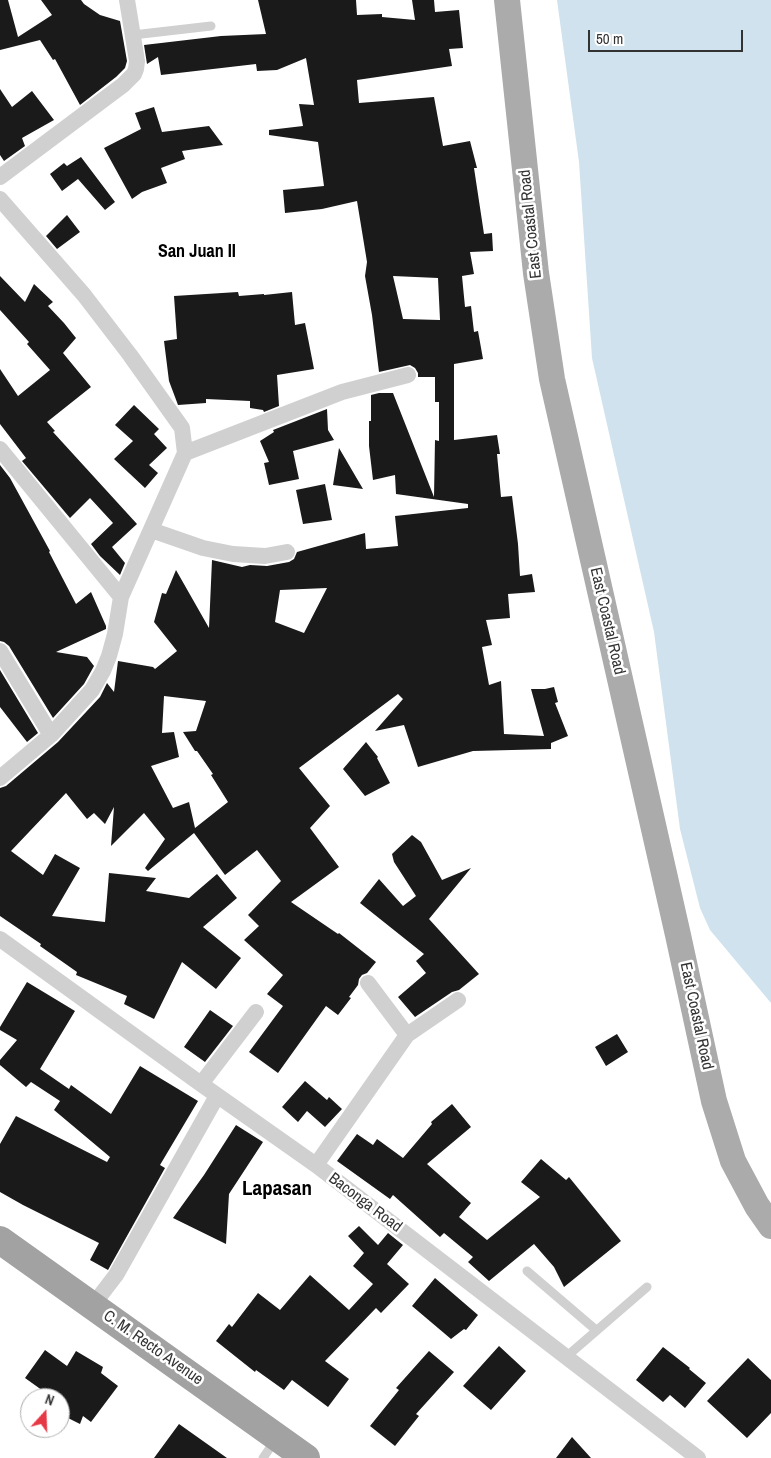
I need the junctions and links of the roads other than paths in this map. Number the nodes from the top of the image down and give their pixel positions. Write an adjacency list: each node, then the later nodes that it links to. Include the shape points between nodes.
1 (127, 0): 4 (street)
2 (508, 0): 24 (main road, East Coastal Road, via 536,273 552,379 714,1101 733,1161)
3 (211, 26): 4 (lane)
4 (133, 35): 5 (street, via 137,61 130,79)
5 (0, 177)
6 (0, 199): 9 (street, via 84,295 130,355 182,428)
7 (408, 375): 9 (street, via 342,392)
8 (0, 450): 12 (street)
9 (185, 453): 10 (street)
10 (151, 530): 11 (street, via 203,548 233,554 266,556); 12 (street)
11 (287, 552)
12 (121, 597): 14 (street, via 103,672 92,690)
13 (0, 651): 14 (street)
14 (52, 735): 15 (street)
15 (0, 778)
16 (0, 939): 21 (street, Baconga Road)
17 (368, 983): 20 (street)
18 (458, 1000): 20 (street)
19 (256, 1012): 21 (street)
20 (407, 1036): 23 (street)
21 (201, 1084): 22 (street, Baconga Road)
22 (217, 1096): 23 (street, Baconga Road); 28 (street, via 116,1275)
23 (316, 1165): 30 (street, Baconga Road)
24 (771, 1226)
25 (0, 1240): 28 (highway, C. M. Recto Avenue)
26 (527, 1271): 29 (lane)
27 (647, 1287): 29 (lane)
28 (93, 1305): 31 (highway, C. M. Recto Avenue)
29 (596, 1330): 30 (lane)
30 (566, 1356): 33 (street, Baconga Road)
31 (270, 1447): 32 (highway, C. M. Recto Avenue)
32 (306, 1458)
33 (698, 1458)

